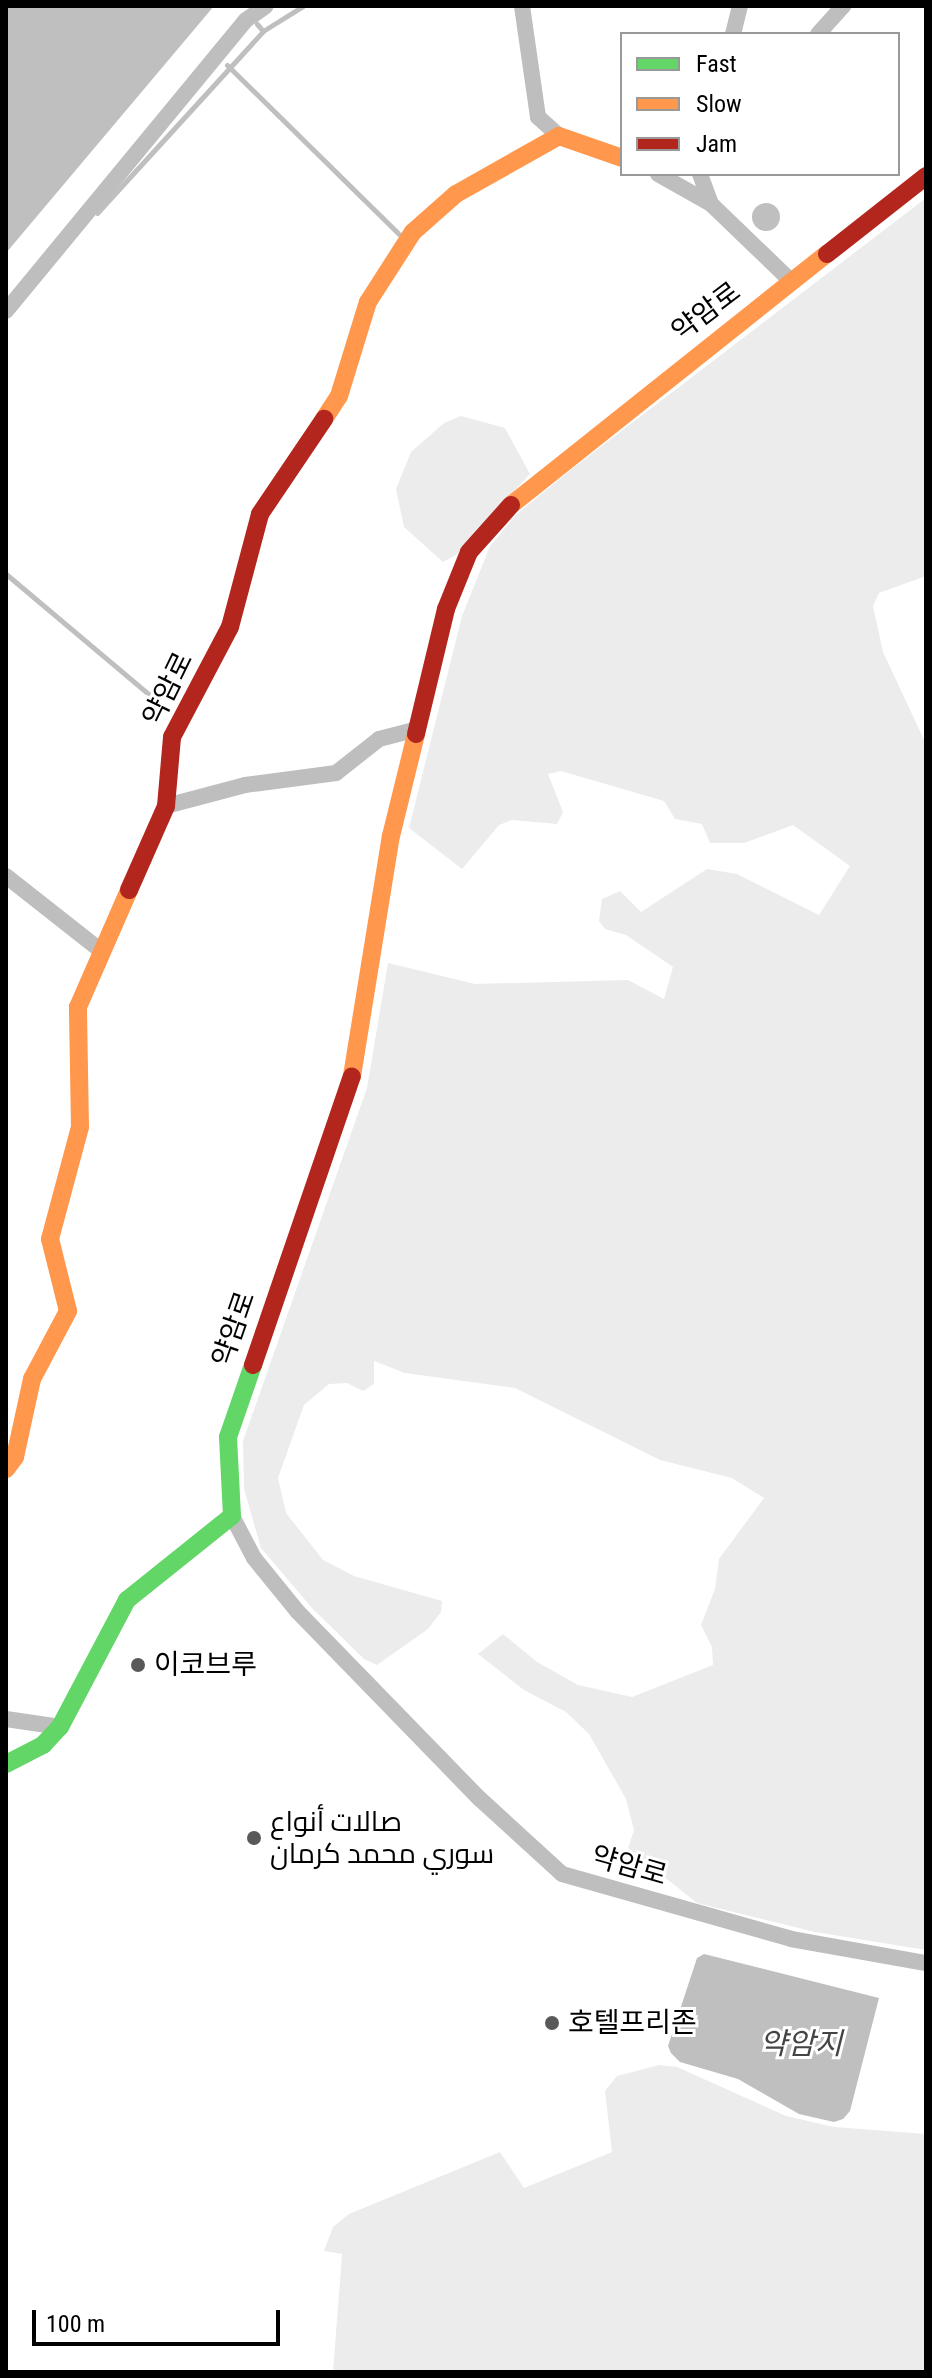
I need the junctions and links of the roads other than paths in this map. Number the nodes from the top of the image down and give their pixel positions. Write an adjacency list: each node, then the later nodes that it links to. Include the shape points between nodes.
1 (266, 6): 14 (street, via 246,20)
2 (522, 6): 7 (street, via 538,117)
3 (740, 6): 5 (street)
4 (843, 6): 6 (street)
5 (734, 32)
6 (820, 32)
7 (559, 136): 8 (street); 16 (street, 약암로, via 456,194 413,232 382,275 359,325 339,396 260,514 230,627 172,737)
8 (620, 157)
9 (662, 176): 12 (street)
10 (701, 176): 12 (street)
11 (926, 176): 13 (street, 약암로)
12 (711, 204): 13 (street)
13 (792, 282): 15 (street, 약암로, via 522,493 485,528 459,570 446,609)
14 (6, 311)
15 (418, 729): 16 (street, via 379,739 336,773 245,785); 20 (street, 약암로, via 391,836 356,1063 228,1437)
16 (166, 806): 18 (street, 약암로)
17 (6, 876): 18 (street)
18 (100, 950): 19 (street, 약암로, via 78,1007 80,1127 50,1239 68,1311 32,1379 15,1457)
19 (6, 1469)
20 (232, 1516): 22 (street, via 127,1600); 24 (street, 약암로, via 254,1558 286,1599 480,1799 562,1874 791,1939)
21 (6, 1719): 22 (street)
22 (60, 1727): 23 (street, via 43,1745)
23 (6, 1764)
24 (926, 1963)

